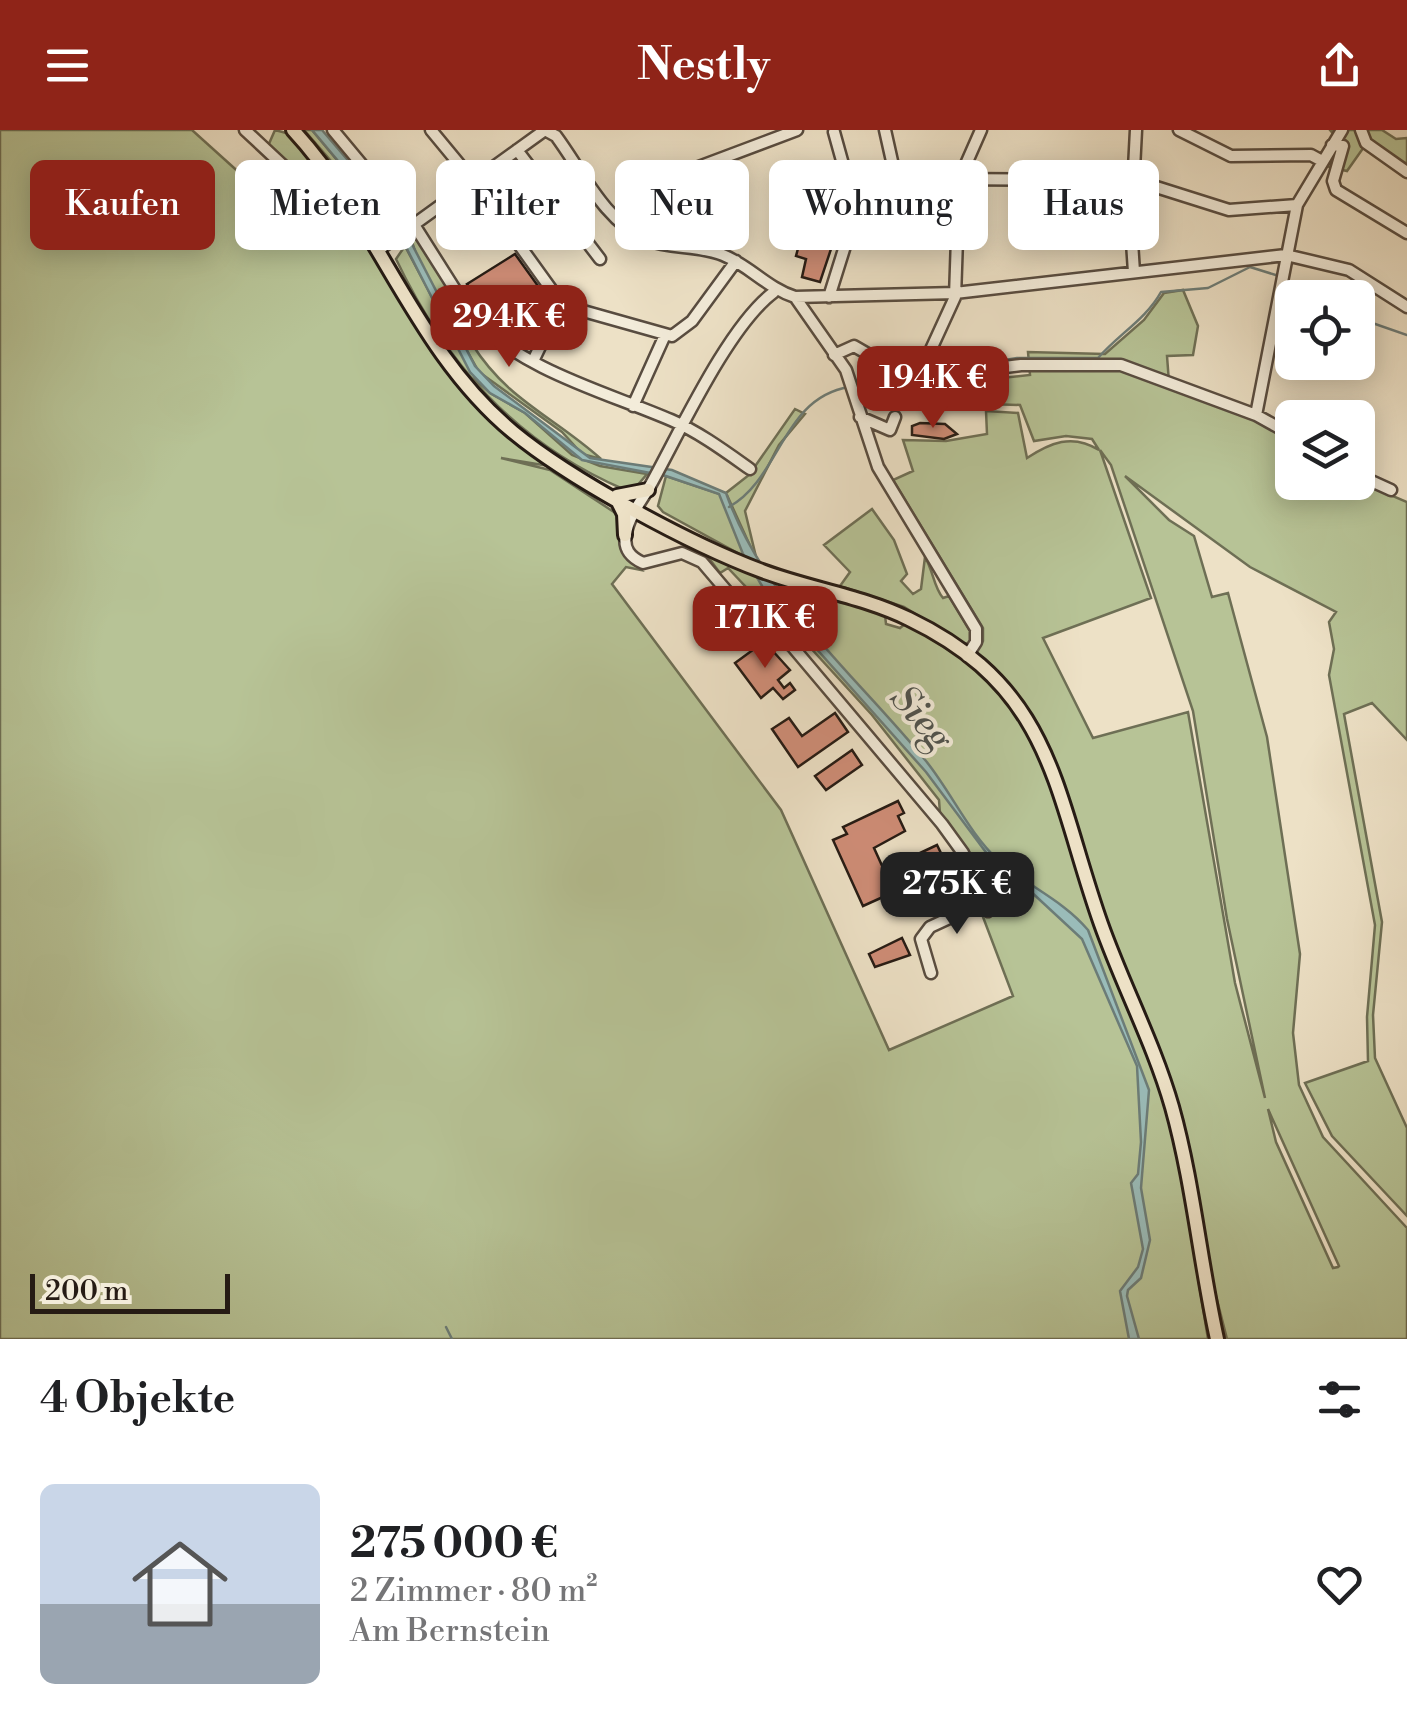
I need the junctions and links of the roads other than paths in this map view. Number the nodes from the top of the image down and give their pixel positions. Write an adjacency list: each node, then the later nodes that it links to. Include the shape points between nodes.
1 (245, 130): 16 (street)
2 (293, 130): 17 (main road)
3 (333, 130): 18 (street)
4 (430, 130): 19 (street)
5 (545, 130): 15 (street); 30 (street)
6 (797, 130): 21 (street)
7 (886, 130): 23 (street)
8 (981, 130): 24 (street)
9 (1136, 130): 25 (street)
10 (1179, 130): 26 (street, via 1231,156 1311,155)
11 (1342, 130): 14 (street)
12 (1362, 130): 27 (street, via 1366,143)
13 (834, 132): 22 (street)
14 (1332, 144): 26 (street); 32 (street, via 1343,146 1336,190)
15 (516, 150): 20 (street); 40 (street)
16 (277, 160)
17 (319, 160)
18 (358, 160)
19 (455, 160)
20 (503, 160)
21 (708, 160)
22 (842, 160)
23 (892, 160)
24 (968, 160)
25 (1135, 160)
26 (1322, 161): 29 (street)
27 (1407, 172)
28 (1159, 188): 29 (street, via 1229,210)
29 (1297, 205): 39 (street)
30 (615, 215)
31 (416, 232): 51 (street, via 473,318 505,346)
32 (1407, 233)
33 (388, 250): 63 (main road, via 428,336 475,397 536,449)
34 (523, 250): 47 (street)
35 (699, 250): 41 (street)
36 (844, 250): 46 (street)
37 (957, 250): 44 (street)
38 (1134, 250): 42 (street)
39 (1286, 254): 42 (street); 48 (street, via 1349,270); 54 (street)
40 (600, 260)
41 (736, 261): 43 (street); 49 (street, via 692,321)
42 (1134, 272): 44 (street)
43 (774, 292): 45 (street); 57 (street)
44 (956, 293): 46 (street); 52 (street)
45 (795, 297): 46 (street); 50 (street)
46 (829, 297)
47 (561, 303): 49 (street); 51 (street)
48 (1407, 306)
49 (666, 336): 53 (street)
50 (834, 356): 52 (street, via 854,346); 55 (street)
51 (534, 359): 53 (street)
52 (925, 368): 54 (street, via 1104,362)
53 (633, 406): 57 (street)
54 (1256, 414): 58 (street)
55 (860, 417): 56 (street); 66 (street, via 878,467 976,629)
56 (876, 424)
57 (680, 425): 59 (street); 61 (street)
58 (1275, 426)
59 (750, 469)
60 (1375, 483): 62 (street)
61 (651, 486): 63 (main road); 64 (street)
62 (1391, 490)
63 (615, 496): 64 (main road); 65 (main road)
64 (637, 508): 65 (street); 66 (main road, via 729,557 892,611)
65 (625, 535): 67 (street, via 631,557 643,564 682,553 696,558 742,610 792,646 963,853 986,907 930,927 921,939)
66 (967, 656): 68 (main road, via 1019,710 1056,774 1099,919 1172,1109)
67 (932, 973)
68 (1217, 1339)

